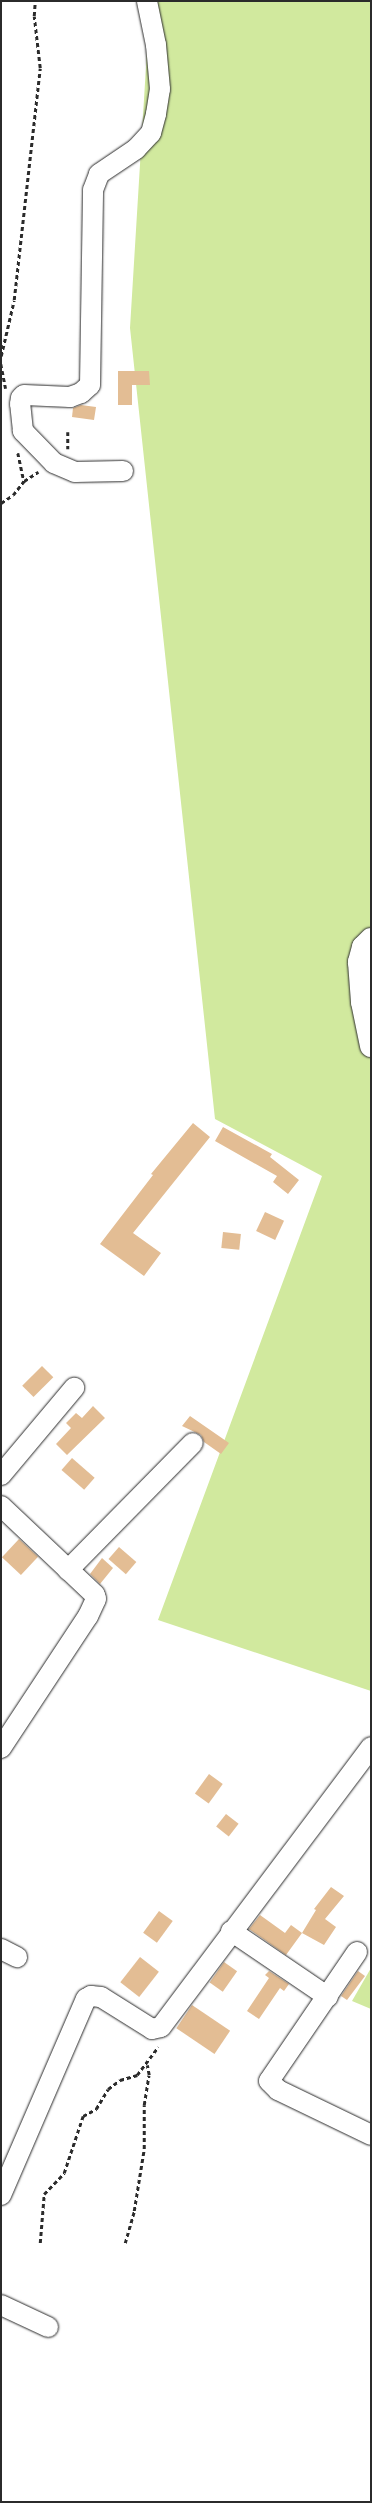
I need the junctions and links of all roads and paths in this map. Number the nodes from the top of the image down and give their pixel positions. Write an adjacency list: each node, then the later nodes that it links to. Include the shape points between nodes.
1 (35, 1): 3 (path, via 34,16 40,68 14,300)
2 (147, 1): 4 (street, via 156,45 160,89 156,114 148,137 99,174 93,190 90,385 81,393 70,397 24,395 20,404 23,431 54,463 75,472)
3 (1, 356)
4 (123, 471)
5 (24, 481): 6 (path, via 13,495)
6 (1, 503)
7 (371, 939): 8 (street, via 363,947 359,962 362,1002)
8 (371, 1046)
9 (74, 1388): 11 (street)
10 (193, 1443): 13 (street)
11 (1, 1475)
12 (1, 1506): 13 (street)
13 (68, 1570): 15 (street, via 96,1595 96,1602)
14 (371, 1747): 16 (street)
15 (1, 1748)
16 (231, 1931): 18 (street); 19 (street)
17 (357, 1952): 18 (street)
18 (328, 1997): 21 (street, via 269,2081 278,2090)
19 (163, 2024): 20 (path, via 165,2034); 22 (street, via 158,2029 152,2029 100,1997 91,1996 86,1999)
20 (147, 2065): 23 (path, via 137,2075 120,2080 108,2089 96,2109 83,2116 64,2173 44,2194); 24 (path, via 149,2075 144,2105 144,2149 134,2211)
21 (371, 2135)
22 (1, 2195)
23 (40, 2242)
24 (125, 2243)
25 (1, 2306): 26 (street)
26 (48, 2327)

